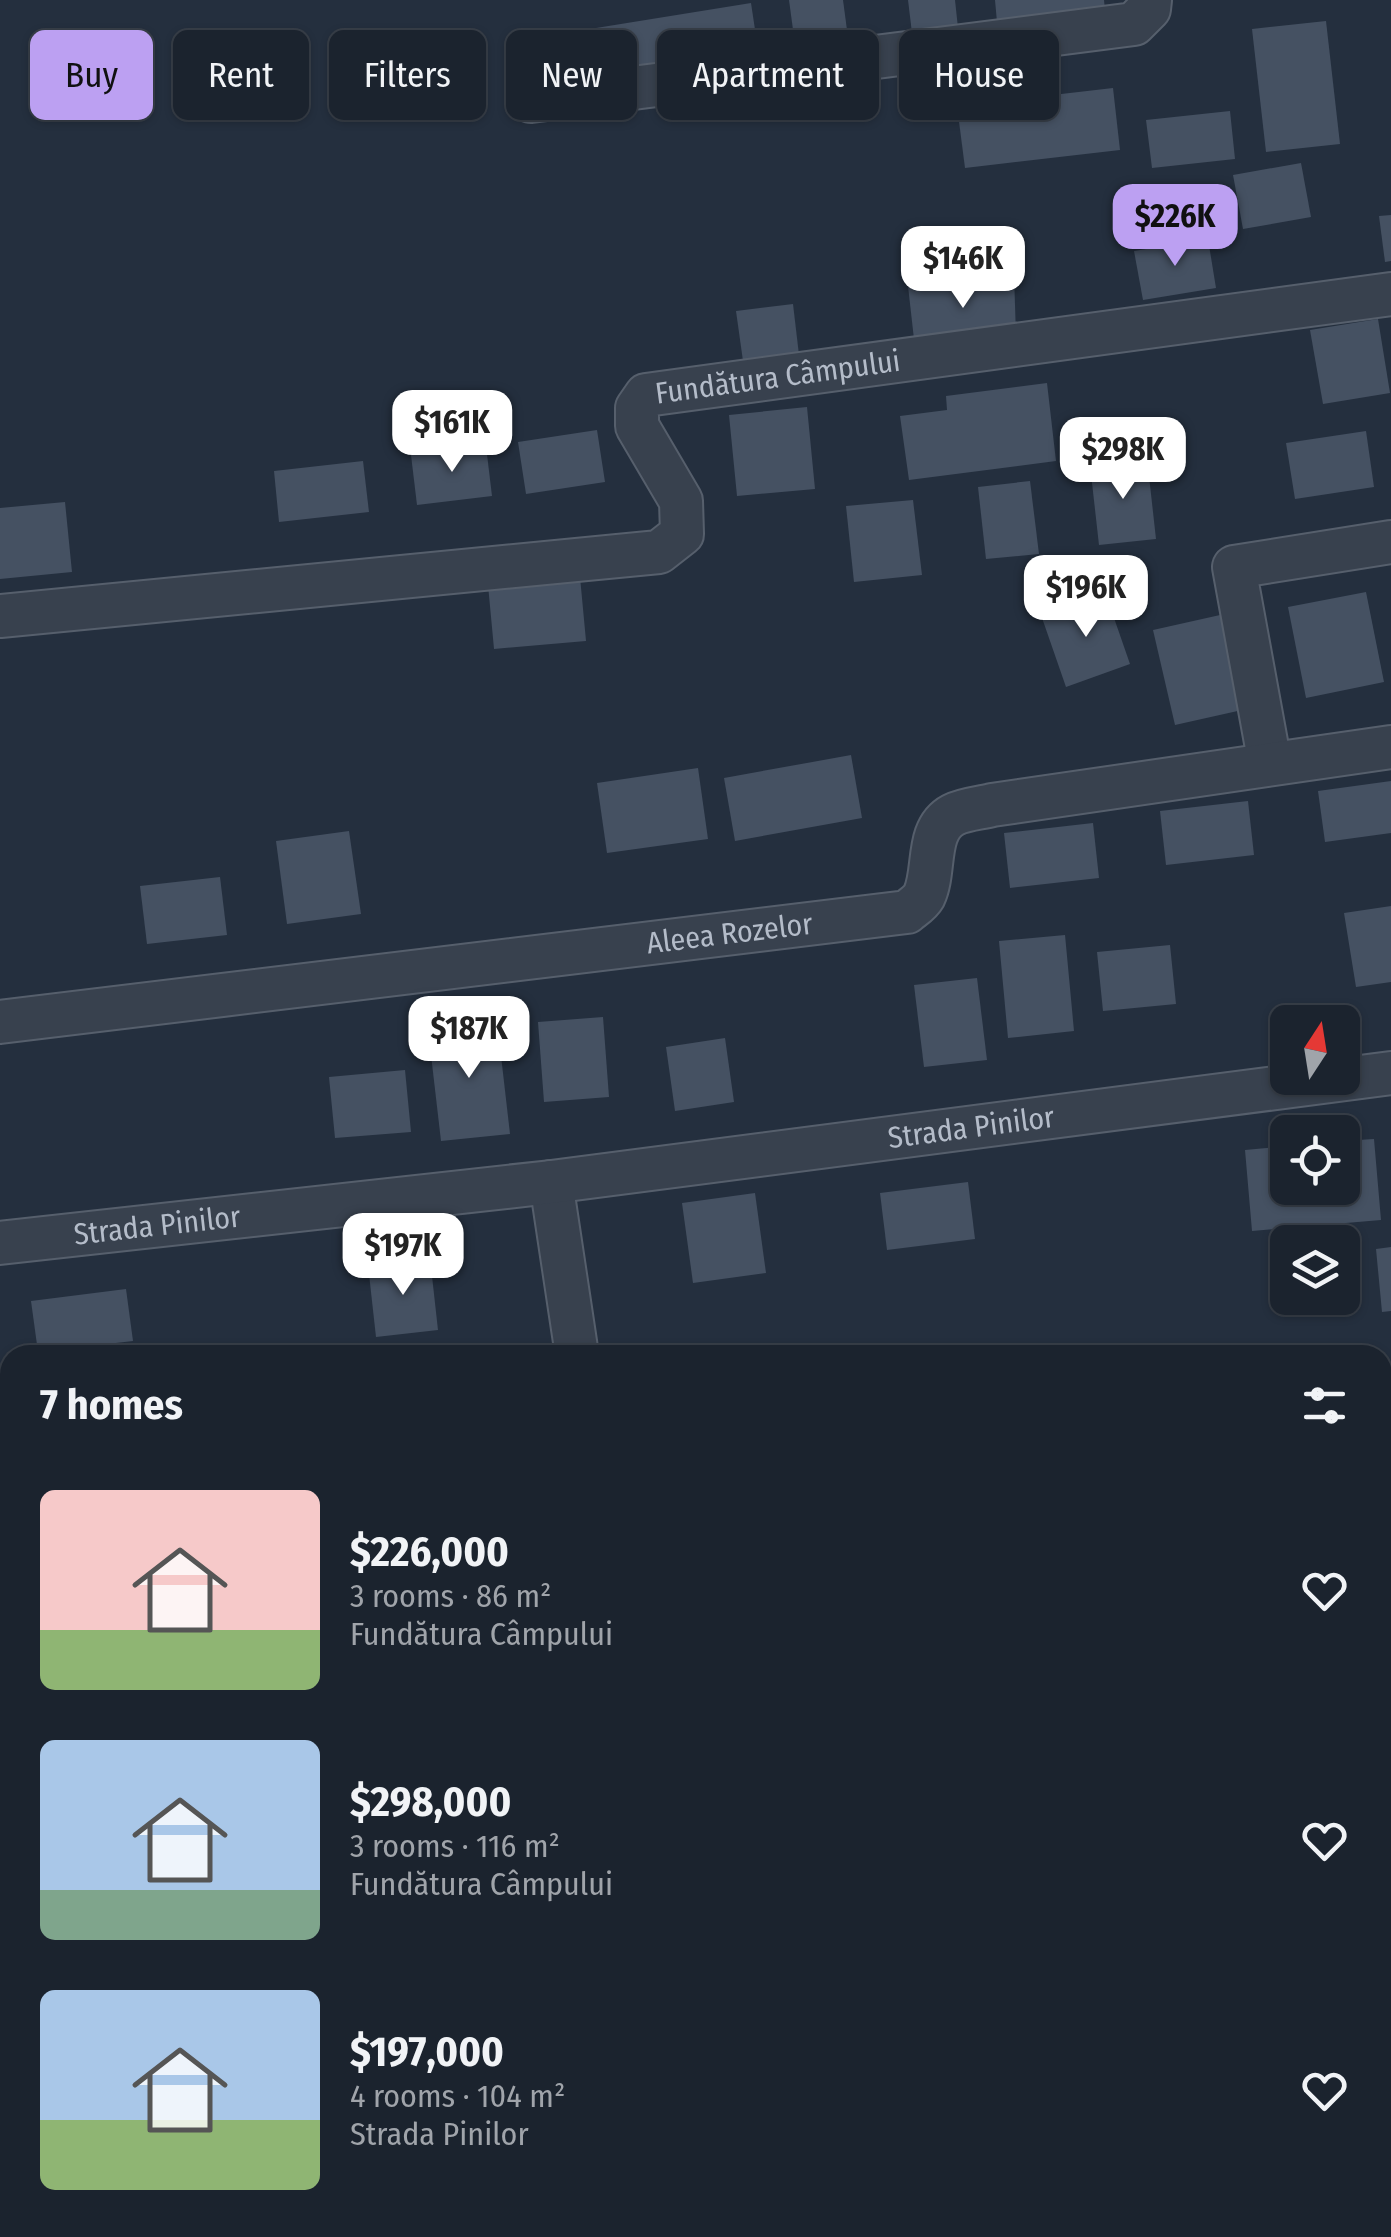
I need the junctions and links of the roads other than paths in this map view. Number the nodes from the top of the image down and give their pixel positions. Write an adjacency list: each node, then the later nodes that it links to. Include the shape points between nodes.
1 (1150, 0): 2 (street, via 1134,24)
2 (637, 88)
3 (1391, 294): 5 (street, Fundătura Câmpului, via 646,395 637,408 637,426 681,501 682,534 659,552)
4 (1391, 542): 7 (street, via 1234,567)
5 (0, 616)
6 (1391, 746): 7 (street, Aleea Rozelor)
7 (1270, 764): 8 (street, Aleea Rozelor, via 952,815 933,846 922,900 907,912)
8 (0, 1022)
9 (1391, 1073): 10 (street, Strada Pinilor)
10 (552, 1182): 11 (street, Strada Pinilor); 12 (street)
11 (0, 1243)
12 (575, 1345)

